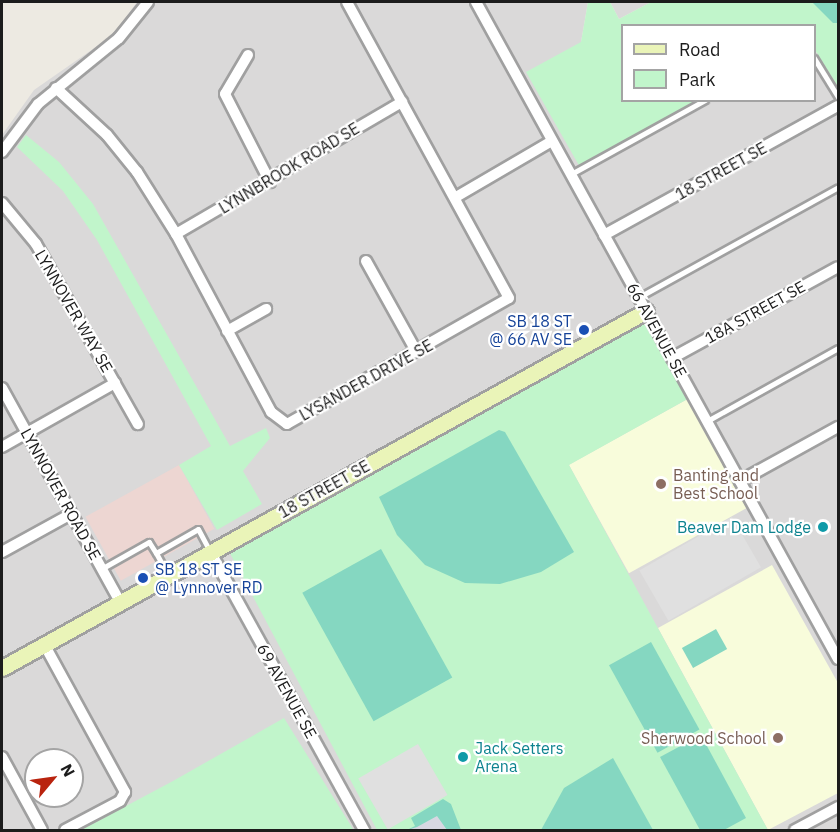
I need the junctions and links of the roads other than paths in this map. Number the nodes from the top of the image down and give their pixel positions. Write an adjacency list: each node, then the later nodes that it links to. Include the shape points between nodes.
1 (148, 2): 6 (street, via 119,38)
2 (347, 2): 8 (street, LYSANDER DRIVE SE)
3 (476, 2): 11 (street, 66 AVENUE SE)
4 (249, 55): 14 (street, via 225,94)
5 (816, 61): 7 (lane)
6 (56, 88): 12 (street); 18 (street, LYSANDER DRIVE SE, via 112,142)
7 (838, 97)
8 (402, 102): 14 (street, LYNNBROOK ROAD SE); 16 (street, LYSANDER DRIVE SE)
9 (701, 102): 13 (lane)
10 (838, 106): 19 (street, 18 STREET SE)
11 (552, 141): 13 (street, 66 AVENUE SE); 16 (street)
12 (2, 152)
13 (571, 174): 19 (street, 66 AVENUE SE)
14 (270, 182): 18 (street, LYNNBROOK ROAD SE)
15 (838, 187): 22 (lane)
16 (456, 197): 26 (street, LYSANDER DRIVE SE, via 509,298)
17 (2, 203): 28 (street, LYNNOVER WAY SE, via 36,244)
18 (176, 234): 24 (street, LYSANDER DRIVE SE)
19 (604, 235): 22 (street, 66 AVENUE SE)
20 (366, 261): 26 (street)
21 (838, 267): 27 (street, 18A STREET SE)
22 (643, 304): 27 (street, 66 AVENUE SE); 37 (street, 18 STREET SE)
23 (266, 309): 24 (street)
24 (227, 331): 26 (street, LYSANDER DRIVE SE, via 282,424)
25 (838, 348): 30 (lane)
26 (416, 351)
27 (672, 358): 30 (street, 66 AVENUE SE)
28 (115, 383): 31 (street, LYNNOVER WAY SE); 33 (street)
29 (2, 388): 33 (street, LYNNOVER ROAD SE)
30 (707, 421): 35 (street, 66 AVENUE SE)
31 (138, 424)
32 (838, 427): 35 (street)
33 (27, 432): 34 (street); 36 (street, LYNNOVER ROAD SE)
34 (2, 447)
35 (740, 481): 44 (street, 66 AVENUE SE)
36 (71, 514): 38 (street); 40 (street, LYNNOVER ROAD SE)
37 (210, 551): 39 (lane, via 198,529); 41 (street, 18 STREET SE); 48 (street, 69 AVENUE SE)
38 (2, 552)
39 (156, 553): 40 (lane, via 149,542); 41 (lane)
40 (102, 569): 42 (street, LYNNOVER ROAD SE)
41 (168, 575): 42 (street, 18 STREET SE)
42 (120, 602): 43 (street, 18 STREET SE)
43 (44, 644): 45 (street, 18 STREET SE); 50 (street, via 125,792 120,801)
44 (838, 657)
45 (2, 668)
46 (2, 757): 49 (street)
47 (838, 807): 51 (street)
48 (363, 830)
49 (42, 831)
50 (65, 831)
51 (795, 831)

